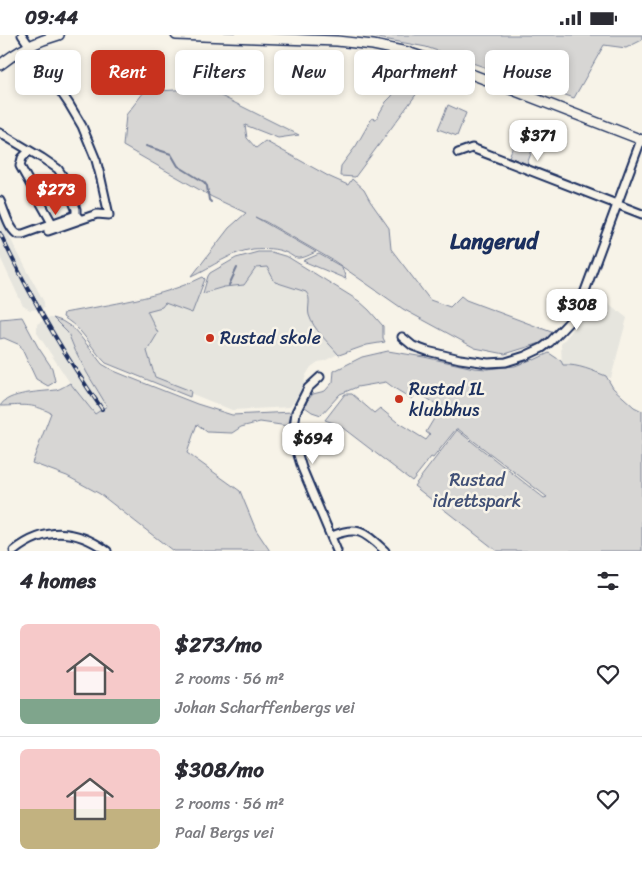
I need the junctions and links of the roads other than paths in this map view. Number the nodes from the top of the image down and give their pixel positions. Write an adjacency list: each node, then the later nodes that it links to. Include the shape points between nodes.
1 (22, 35): 5 (street)
2 (59, 35): 5 (main road)
3 (176, 35): 4 (main road)
4 (229, 36): 8 (main road, via 350,42 407,51)
5 (29, 45): 6 (main road); 14 (street, via 82,126 96,160 109,215 99,213)
6 (0, 65)
7 (0, 133): 9 (street)
8 (641, 140): 12 (street)
9 (29, 151): 14 (street, via 54,165 62,175); 15 (street, via 20,166)
10 (458, 153): 12 (street, via 472,149)
11 (0, 201): 15 (street, via 17,234)
12 (617, 205): 13 (street); 17 (street, via 574,315 542,349 506,362 488,363 413,347)
13 (642, 214)
14 (78, 217): 15 (street); 16 (street, via 72,223)
15 (52, 223)
16 (48, 231)
17 (402, 337)
18 (320, 377): 19 (street, via 308,388 296,412 294,438 303,471)
19 (332, 536): 22 (street); 23 (street, via 358,531)
20 (14, 551): 21 (street, via 31,540 54,533 90,540)
21 (107, 551)
22 (338, 551)
23 (385, 551)

